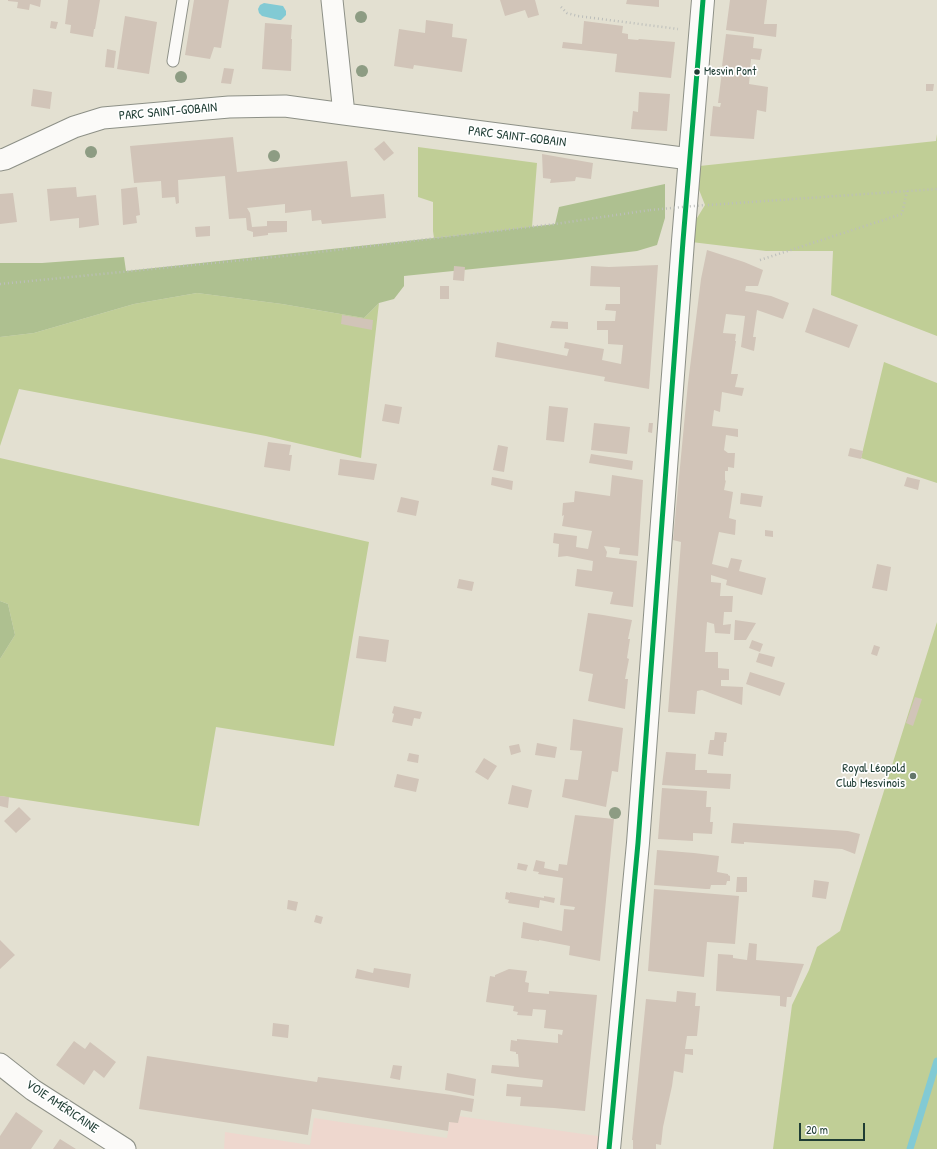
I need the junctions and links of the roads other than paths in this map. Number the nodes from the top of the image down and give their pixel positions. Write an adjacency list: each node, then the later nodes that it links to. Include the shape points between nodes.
1 (183, 0): 4 (lane)
2 (332, 0): 5 (street)
3 (703, 0): 6 (street)
4 (173, 61)
5 (344, 114): 6 (street, PARC SAINT-GOBAIN); 7 (street, PARC SAINT-GOBAIN, via 285,106 103,118 74,127)
6 (690, 159): 10 (street, via 638,843)
7 (0, 160)
8 (0, 1064): 9 (street, VOIE AMÉRICAINE, via 33,1090)
9 (125, 1149)
10 (609, 1149)

